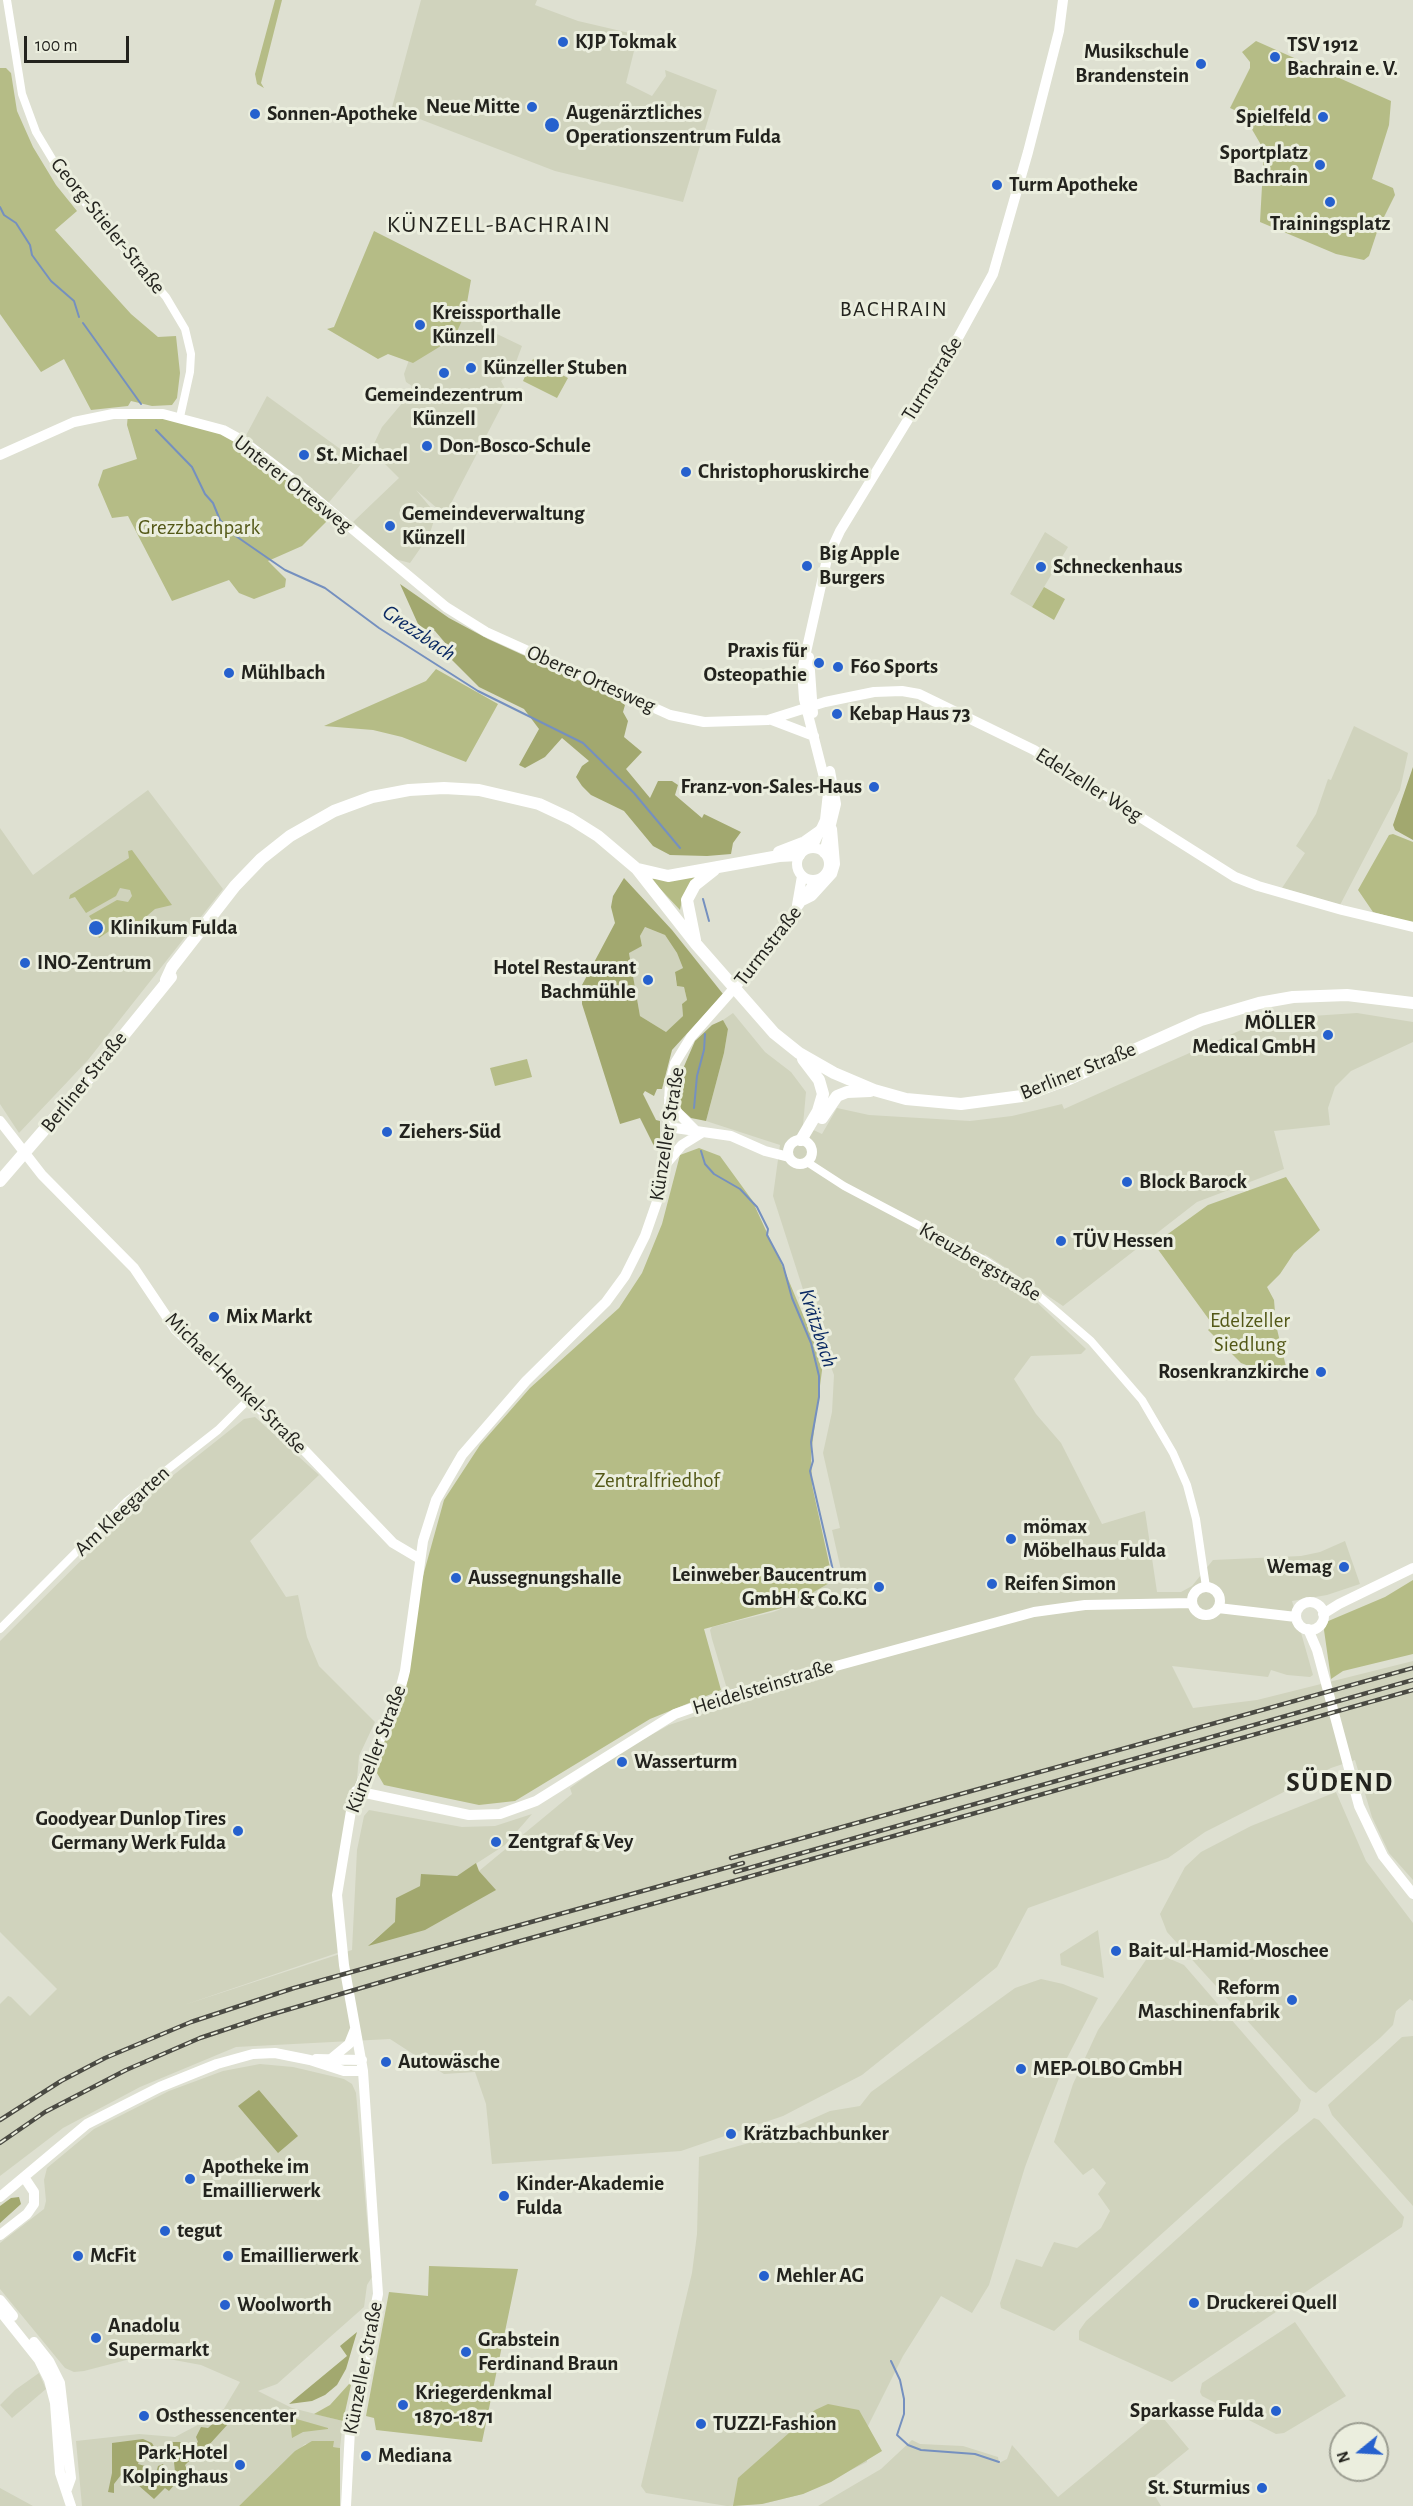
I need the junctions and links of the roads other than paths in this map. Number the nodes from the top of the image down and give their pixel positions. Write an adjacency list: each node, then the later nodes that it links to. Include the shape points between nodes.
1 (6, 0): 3 (street, Georg-Stieler-Straße, via 23,100 40,140 63,177 166,297 185,329 191,354 190,372)
2 (1063, 0): 6 (main road, Turmstraße, via 1050,68 996,266 959,336 832,545 802,670)
3 (180, 417): 4 (main road, Unterer Ortesweg, via 144,413 104,415 74,422); 5 (main road, Unterer Ortesweg, via 223,430 243,441)
4 (0, 455)
5 (397, 568): 7 (main road, Oberer Ortesweg, via 446,607 486,632 670,715 705,722)
6 (809, 707): 7 (main road, Oberer Ortesweg); 8 (main road, Turmstraße); 9 (main road, Turmstraße, via 835,786 836,804); 19 (main road, Edelzeller Weg, via 887,690 919,694 1034,750 1235,876 1258,886)
7 (768, 720): 8 (main road)
8 (814, 736): 9 (main road, Turmstraße, via 828,793)
9 (827, 829): 10 (main road, Turmstraße); 11 (main road, Turmstraße); 12 (highway); 18 (main road, via 835,864 832,874)
10 (812, 848): 11 (main road); 13 (main road)
11 (824, 853): 17 (main road, via 828,869)
12 (765, 859): 13 (highway); 15 (highway)
13 (798, 859): 16 (main road)
14 (637, 869): 15 (highway, via 668,876); 20 (highway, Berliner Straße); 22 (highway, Berliner Straße, via 609,844 571,819 511,796 444,788 372,797 311,822 261,859 220,905)
15 (716, 869): 21 (highway, via 695,885 687,900)
16 (802, 876): 17 (main road); 18 (main road)
17 (816, 879): 18 (main road, Turmstraße)
18 (800, 904): 24 (main road, Turmstraße, via 754,968)
19 (1413, 927)
20 (684, 929): 21 (highway, Berliner Straße); 22 (highway, Berliner Straße, via 620,862 581,834 537,811 478,797 410,796 354,811 289,845 251,879)
21 (696, 944): 25 (highway, Berliner Straße, via 774,1033)
22 (166, 980): 35 (highway, Berliner Straße)
23 (1413, 1003): 26 (highway, Berliner Straße, via 1347,995 1278,999 1201,1020 1069,1079 1015,1097 981,1103 906,1099)
24 (717, 1010): 27 (main road, Künzeller Straße, via 679,1055 671,1076)
25 (799, 1053): 26 (highway, Berliner Straße); 31 (highway, via 819,1080 823,1094)
26 (874, 1090): 31 (highway, via 837,1096)
27 (669, 1098): 29 (main road, Künzeller Straße); 30 (main road, via 678,1113)
28 (0, 1121): 36 (main road, Michael-Henkel-Straße, via 43,1177 134,1268 175,1329)
29 (668, 1127): 30 (main road, Kreuzbergstraße); 34 (main road, Künzeller Straße)
30 (699, 1131): 32 (main road, Kreuzbergstraße); 34 (main road)
31 (805, 1142): 32 (main road, via 794,1142); 33 (main road, via 812,1151)
32 (789, 1152): 33 (main road, Kreuzbergstraße, via 796,1164)
33 (807, 1162): 39 (street, Kreuzbergstraße, via 1010,1276 1060,1312 1091,1341 1142,1400 1173,1453 1196,1519)
34 (665, 1165): 37 (main road, Künzeller Straße, via 654,1214 625,1276 606,1302 533,1374 462,1455 436,1500)
35 (0, 1181)
36 (249, 1399): 37 (main road, Michael-Henkel-Straße, via 393,1543); 44 (street, Am Kleegarten, via 218,1430 126,1502)
37 (420, 1559): 46 (main road, Künzeller Straße, via 402,1683)
38 (1413, 1568): 42 (main road)
39 (1206, 1587): 40 (main road, via 1197,1590); 41 (main road, via 1216,1592)
40 (1192, 1603): 41 (main road, via 1202,1615 1210,1614); 46 (main road, Heidelsteinstraße, via 1115,1603 1043,1610 739,1692 675,1714 536,1801 500,1814 469,1815)
41 (1218, 1605): 43 (main road)
42 (1321, 1610): 43 (main road, via 1309,1602 1302,1604); 45 (main road, via 1322,1622)
43 (1297, 1614): 45 (main road, via 1301,1627)
44 (0, 1629)
45 (1312, 1629): 47 (main road, via 1359,1806 1374,1840)
46 (356, 1791): 48 (main road, Künzeller Straße, via 337,1895 342,1953)
47 (1413, 1894)
48 (356, 2026): 49 (main road, via 349,2044); 51 (main road, Künzeller Straße)
49 (332, 2058): 50 (main road); 51 (main road)
50 (310, 2060): 51 (main road, via 344,2072); 52 (main road, via 275,2053 253,2054 189,2074 87,2124)
51 (363, 2065): 59 (main road, Künzeller Straße, via 378,2294 350,2430)
52 (24, 2177): 53 (main road); 54 (main road, via 34,2192 34,2204)
53 (0, 2197)
54 (0, 2235)
55 (0, 2300): 57 (main road, via 49,2361 60,2383 71,2478)
56 (0, 2311): 57 (main road, via 39,2360 49,2380 55,2403 60,2473)
57 (68, 2489): 58 (main road)
58 (71, 2506)
59 (346, 2506)

